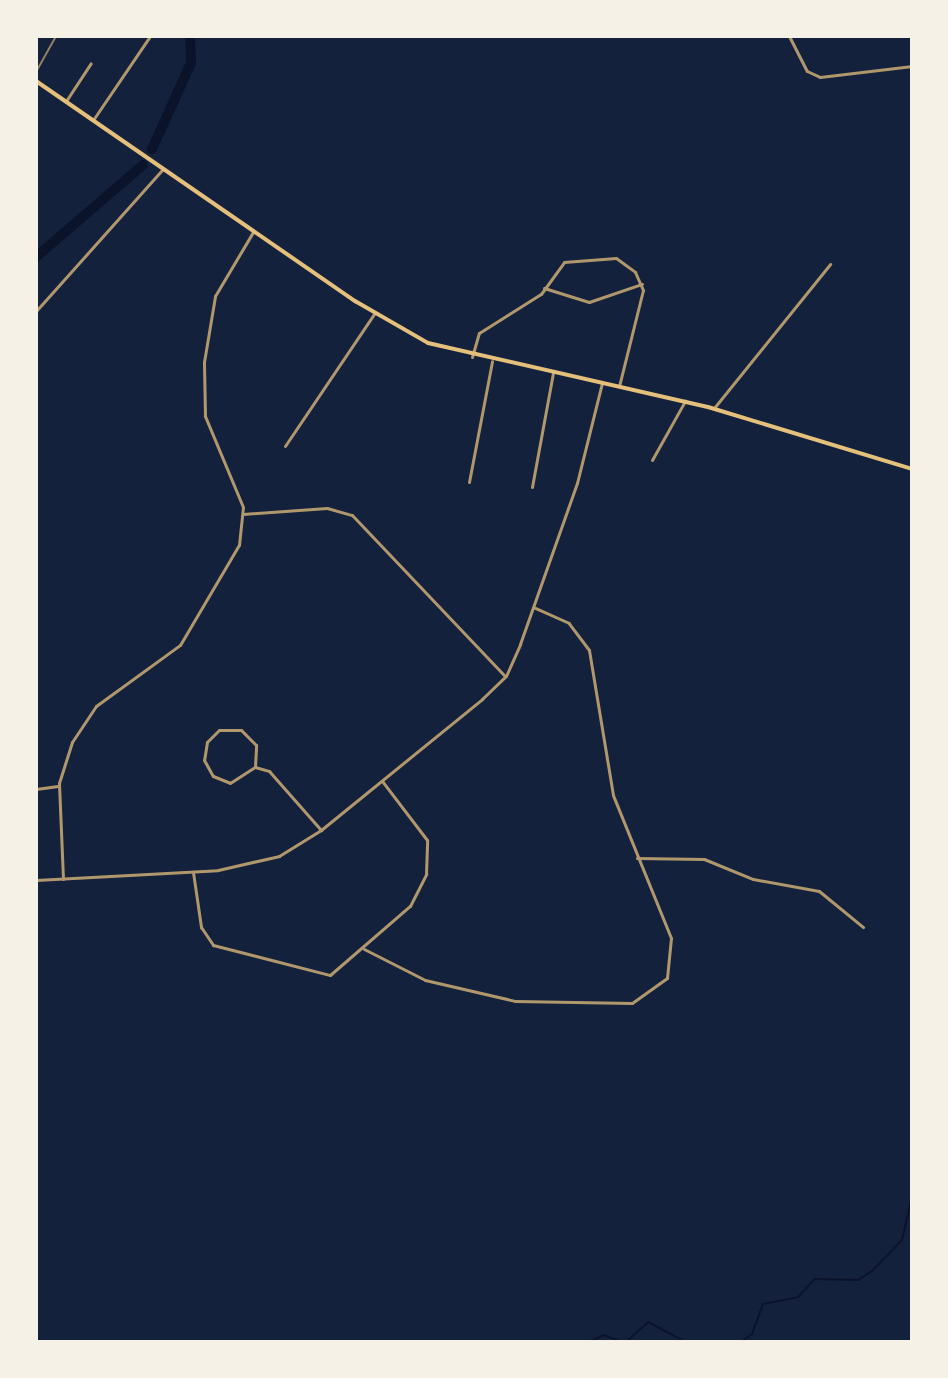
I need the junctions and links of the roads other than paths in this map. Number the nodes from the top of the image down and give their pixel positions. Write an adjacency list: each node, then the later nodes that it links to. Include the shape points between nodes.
1 (150, 36): 7 (street)
2 (789, 36): 4 (street, via 807,71 820,77)
3 (91, 63): 6 (street)
4 (912, 66)
5 (36, 81): 6 (main road)
6 (66, 101): 7 (main road)
7 (93, 120): 8 (main road)
8 (163, 169): 9 (main road); 13 (street)
9 (253, 232): 14 (main road); 27 (street, via 215,296 204,362 205,416)
10 (830, 264): 21 (street)
11 (642, 284): 12 (street, via 589,302); 12 (street, via 616,258 577,258 564,262); 19 (street)
12 (544, 288): 15 (street, via 484,329)
13 (36, 311)
14 (374, 314): 15 (main road); 22 (street)
15 (472, 357): 16 (main road)
16 (492, 361): 17 (main road); 25 (street)
17 (553, 373): 18 (main road); 26 (street)
18 (602, 383): 19 (main road); 28 (street, via 577,483)
19 (619, 386): 20 (main road)
20 (682, 400): 21 (main road); 23 (street)
21 (714, 408): 24 (main road)
22 (285, 446)
23 (652, 460)
24 (912, 469)
25 (469, 482)
26 (532, 487)
27 (243, 514): 29 (street, via 327,508 352,515); 32 (street, via 232,563 187,636 96,706 72,742)
28 (533, 607): 29 (street); 35 (street, via 569,623 589,650 613,795)
29 (505, 677): 31 (street)
30 (255, 767): 30 (street, via 242,780 218,780 204,760 207,742 219,730 241,730 256,745); 34 (street, via 288,785)
31 (382, 781): 34 (street); 40 (street, via 419,827 429,861 410,906)
32 (58, 786): 33 (street); 37 (street)
33 (36, 789)
34 (321, 830): 36 (street, via 262,862)
35 (637, 858): 39 (street, via 704,859 753,879 819,891); 40 (street, via 673,955 664,984 639,1001 501,999 425,980)
36 (193, 872): 37 (street); 40 (street, via 203,933 228,952 324,977)
37 (63, 879): 38 (street)
38 (36, 880)
39 (863, 927)
40 (364, 949)

